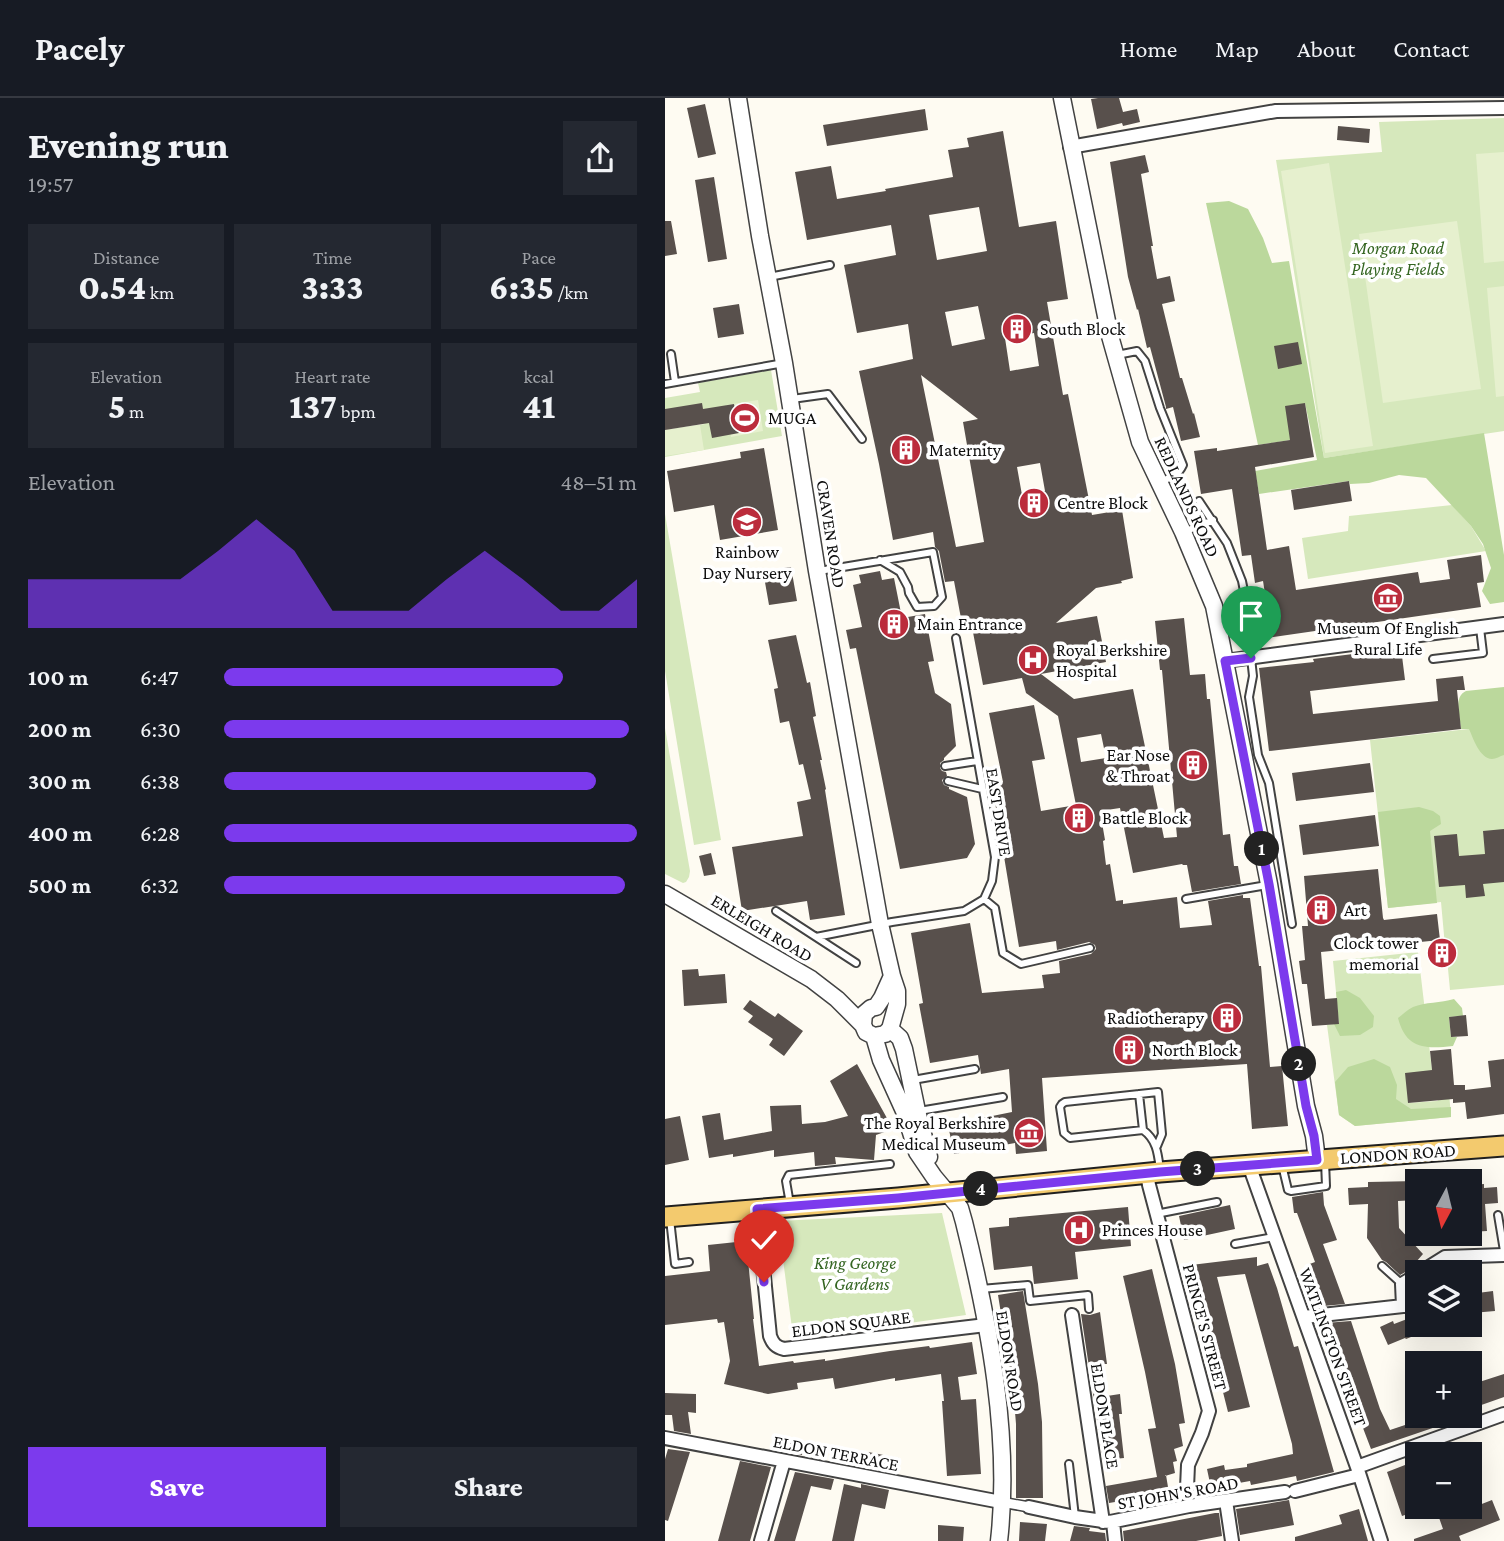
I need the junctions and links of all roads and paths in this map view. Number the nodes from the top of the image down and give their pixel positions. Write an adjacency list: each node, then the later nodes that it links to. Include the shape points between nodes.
1 (738, 98): 8 (street, CRAVEN ROAD)
2 (1062, 98): 6 (street, REDLANDS ROAD)
3 (1272, 98): 5 (street)
4 (1504, 108): 5 (street)
5 (1276, 111): 6 (street)
6 (1070, 147): 10 (street, REDLANDS ROAD)
7 (830, 265): 8 (lane)
8 (769, 277): 11 (street, CRAVEN ROAD)
9 (671, 354): 12 (lane)
10 (1115, 355): 16 (street, REDLANDS ROAD, via 1140,442); 16 (lane, via 1137,351 1145,361 1183,465 1175,476)
11 (784, 363): 12 (lane); 14 (street, CRAVEN ROAD)
12 (675, 382): 13 (lane)
13 (665, 384)
14 (790, 400): 15 (lane, via 828,394); 21 (street, CRAVEN ROAD)
15 (862, 439)
16 (1159, 482): 19 (street, REDLANDS ROAD)
17 (1199, 500): 18 (lane)
18 (1213, 520): 19 (lane); 24 (lane, via 1243,581 1249,616)
19 (1183, 532): 24 (street, REDLANDS ROAD)
20 (880, 560): 20 (lane, via 933,552 942,597 934,606 918,607 900,572); 21 (lane)
21 (817, 571): 38 (street, CRAVEN ROAD)
22 (1504, 624): 23 (street)
23 (1480, 627): 26 (street); 27 (lane, via 1483,653)
24 (1220, 632): 28 (street, REDLANDS ROAD)
25 (956, 638): 29 (lane, EAST DRIVE)
26 (1251, 658): 28 (street); 39 (lane, via 1249,697 1258,755 1269,783)
27 (1433, 659)
28 (1225, 661): 33 (street, REDLANDS ROAD)
29 (977, 761): 30 (lane); 32 (lane, EAST DRIVE)
30 (945, 766)
31 (948, 781): 32 (lane)
32 (982, 789): 35 (lane, EAST DRIVE, via 995,858)
33 (1269, 884): 36 (lane); 54 (street, REDLANDS ROAD, via 1304,1093)
34 (665, 894): 44 (street, ERLEIGH ROAD)
35 (984, 899): 38 (lane, via 964,911); 41 (lane, via 995,908 1003,953 1021,964)
36 (1186, 900)
37 (776, 911): 40 (lane)
38 (880, 924): 40 (lane); 43 (street, CRAVEN ROAD)
39 (1292, 924)
40 (816, 937): 42 (lane)
41 (1090, 948)
42 (856, 963)
43 (892, 976): 44 (street); 45 (street, CRAVEN ROAD, via 897,1004)
44 (870, 1019): 45 (street, via 885,1034); 45 (street, via 887,1010); 50 (street, via 881,1060)
45 (891, 1024): 47 (street, via 900,1038)
46 (975, 1069): 47 (lane)
47 (911, 1081): 50 (street)
48 (1139, 1094): 51 (lane); 51 (lane, via 1065,1102 1060,1107 1064,1133 1070,1138); 52 (lane, via 1158,1092 1162,1134)
49 (1003, 1097): 50 (lane)
50 (911, 1112): 59 (street, via 917,1152)
51 (1143, 1130): 52 (lane)
52 (1157, 1146): 58 (lane)
53 (1504, 1146): 54 (main road, LONDON ROAD)
54 (1321, 1159): 55 (main road, LONDON ROAD); 55 (lane, via 1326,1186 1291,1191)
55 (1282, 1163): 57 (main road, LONDON ROAD)
56 (890, 1164): 61 (lane, via 789,1175)
57 (1249, 1166): 58 (main road, LONDON ROAD); 67 (street, WATLINGTON STREET)
58 (1154, 1172): 59 (main road, LONDON ROAD); 63 (street, PRINCE'S STREET)
59 (949, 1192): 61 (main road, LONDON ROAD); 75 (street, ELDON ROAD, via 960,1208)
60 (1217, 1202): 63 (lane)
61 (790, 1206): 62 (main road, LONDON ROAD)
62 (757, 1209): 65 (main road, LONDON ROAD); 66 (street, ELDON SQUARE)
63 (1156, 1214): 86 (street, PRINCE'S STREET, via 1209,1411 1188,1465)
64 (1498, 1214): 69 (lane)
65 (667, 1217): 71 (lane, via 675,1264)
66 (760, 1237): 80 (street, ELDON SQUARE, via 770,1336 779,1348)
67 (1274, 1237): 68 (lane); 79 (street, WATLINGTON STREET)
68 (1235, 1244)
69 (1504, 1253): 70 (street)
70 (1440, 1260)
71 (689, 1262)
72 (1382, 1266): 74 (lane)
73 (1405, 1282): 74 (street)
74 (1402, 1284): 76 (street)
75 (979, 1290): 77 (lane, via 1028,1285 1030,1301 1088,1295); 80 (street, ELDON ROAD)
76 (1403, 1306): 79 (street)
77 (1089, 1309)
78 (1072, 1315): 91 (street, ELDON PLACE)
79 (1304, 1317): 85 (street, WATLINGTON STREET)
80 (986, 1325): 88 (street, ELDON ROAD, via 1000,1424)
81 (1504, 1413): 85 (street, ST JOHN'S ROAD)
82 (665, 1438): 83 (street, ELDON TERRACE)
83 (784, 1461): 88 (street, ELDON TERRACE); 92 (street)
84 (1069, 1464): 90 (lane)
85 (1358, 1471): 87 (street, ST JOHN'S ROAD, via 1290,1492); 96 (street, WATLINGTON STREET)
86 (1187, 1488)
87 (1226, 1501): 91 (street, ST JOHN'S ROAD); 95 (street)
88 (1001, 1502): 89 (street, ST JOHN'S ROAD); 93 (street, ELDON ROAD)
89 (1029, 1507): 90 (street, ST JOHN'S ROAD)
90 (1075, 1517): 91 (street, ST JOHN'S ROAD)
91 (1108, 1522): 94 (street, ELDON PLACE)
92 (761, 1541)
93 (999, 1541)
94 (1115, 1541)
95 (1232, 1541)
96 (1381, 1541)

